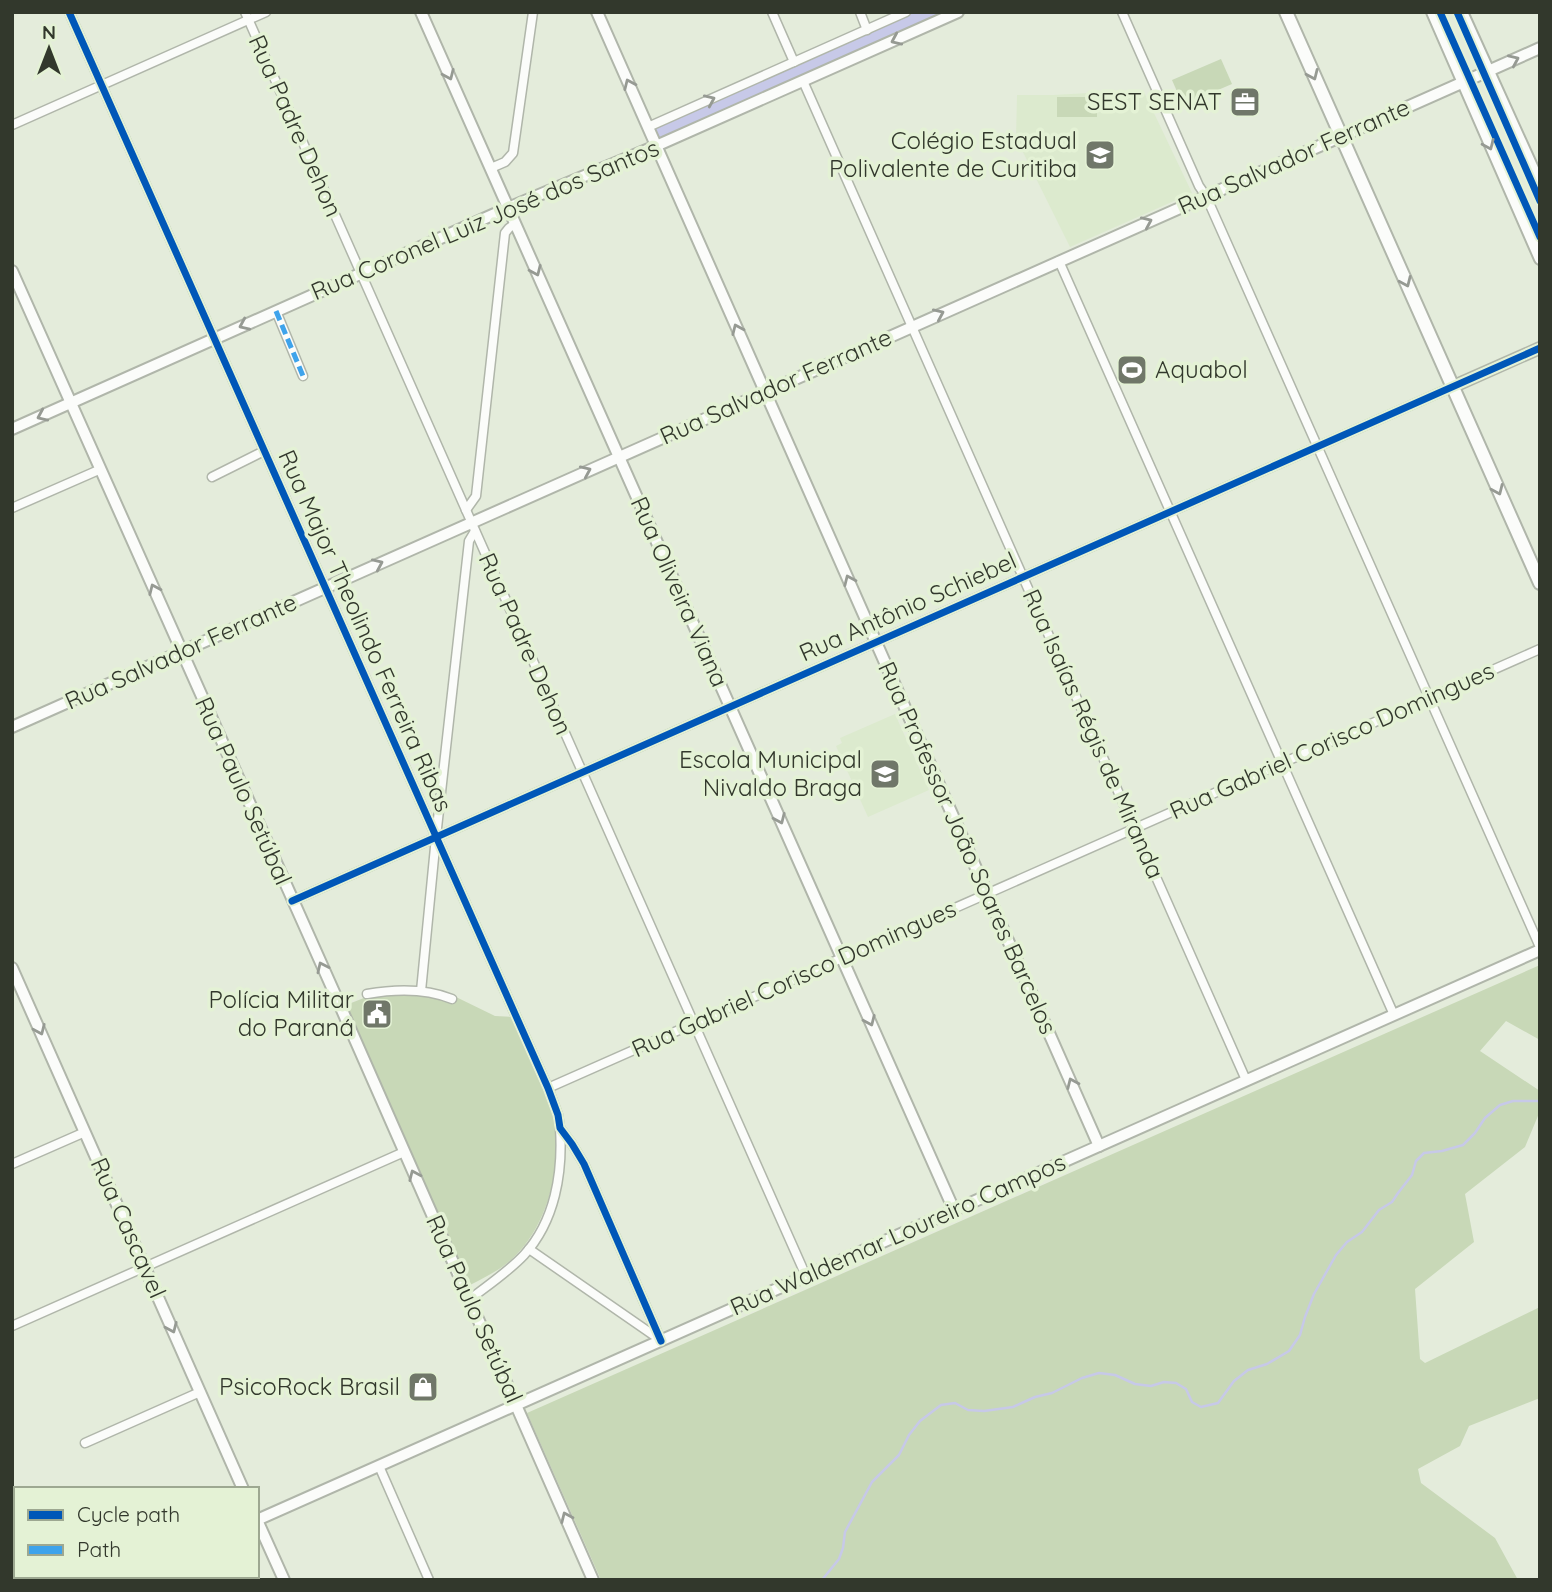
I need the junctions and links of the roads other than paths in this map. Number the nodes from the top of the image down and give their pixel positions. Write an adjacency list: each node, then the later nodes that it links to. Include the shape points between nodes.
1 (69, 12): 21 (street, Rua Major Theolindo Ferreira Ribas)
2 (266, 12): 14 (street)
3 (421, 12): 26 (main road, Rua Oliveira Viana, one-way to 26)
4 (533, 12): 26 (street, via 513,153)
5 (597, 12): 23 (main road, Rua Professor João Soares Barcelos, one-way to 5)
6 (772, 12): 17 (street)
7 (860, 12): 15 (street)
8 (906, 12): 15 (street, Rua Coronel Luiz José dos Santos)
9 (958, 12): 19 (main road, Rua Coronel Luiz José dos Santos, one-way to 19)
10 (1122, 12): 28 (street)
11 (1286, 12): 24 (main road, one-way to 24)
12 (1432, 12): 20 (main road)
13 (1462, 12): 18 (main road)
14 (246, 16): 21 (street); 34 (street, Rua Padre Dehon)
15 (867, 30): 17 (street, Rua Coronel Luiz José dos Santos)
16 (1540, 48): 18 (main road, Rua Salvador Ferrante, one-way to 16)
17 (794, 62): 23 (street, Rua Coronel Luiz José dos Santos, one-way to 17)
18 (1489, 71): 20 (main road, Rua Salvador Ferrante); 27 (main road)
19 (803, 81): 25 (main road, Rua Coronel Luiz José dos Santos); 36 (street, Rua Isaías Régis de Miranda)
20 (1462, 83): 24 (main road, Rua Salvador Ferrante); 31 (main road, one-way to 31)
21 (102, 86): 22 (street); 37 (street, Rua Major Theolindo Ferreira Ribas)
22 (12, 125)
23 (648, 127): 25 (main road, Rua Professor João Soares Barcelos)
24 (1341, 136): 28 (main road, Rua Salvador Ferrante); 40 (main road, one-way to 40)
25 (656, 146): 29 (main road, Rua Coronel Luiz José dos Santos); 41 (main road, Rua Professor João Soares Barcelos, one-way to 25)
26 (491, 169): 29 (main road, Rua Oliveira Viana)
27 (1540, 184)
28 (1206, 196): 32 (main road, Rua Salvador Ferrante, one-way to 28); 44 (street)
29 (508, 208): 30 (main road, Rua Oliveira Viana); 34 (main road, Rua Coronel Luiz José dos Santos)
30 (516, 224): 46 (main road, Rua Oliveira Viana, one-way to 46); 50 (street, via 505,233 476,496)
31 (1540, 259)
32 (1059, 261): 36 (main road, Rua Salvador Ferrante, one-way to 32); 51 (street)
33 (12, 271): 42 (main road, Rua Paulo Setúbal)
34 (361, 274): 35 (main road, Rua Coronel Luiz José dos Santos); 50 (street, Rua Padre Dehon)
35 (276, 311): 37 (main road, Rua Coronel Luiz José dos Santos, one-way to 37); 39 (street)
36 (912, 327): 41 (main road, Rua Salvador Ferrante); 53 (street, Rua Isaías Régis de Miranda)
37 (214, 339): 42 (main road, Rua Coronel Luiz José dos Santos); 45 (street, Rua Major Theolindo Ferreira Ribas)
38 (1540, 348): 40 (main road, Rua Antônio Schiebel)
39 (303, 376)
40 (1452, 387): 44 (street, Rua Antônio Schiebel); 54 (main road, one-way to 54)
41 (765, 391): 46 (main road, Rua Salvador Ferrante); 56 (main road, Rua Professor João Soares Barcelos, one-way to 41)
42 (71, 402): 43 (main road, Rua Coronel Luiz José dos Santos, one-way to 43); 47 (main road, Rua Paulo Setúbal)
43 (12, 429)
44 (1317, 447): 51 (street, Rua Antônio Schiebel); 59 (street)
45 (264, 451): 48 (street); 55 (street, Rua Major Theolindo Ferreira Ribas)
46 (619, 457): 52 (main road, Rua Salvador Ferrante, one-way to 46); 60 (main road, Rua Oliveira Viana)
47 (101, 470): 49 (street); 58 (main road, Rua Paulo Setúbal, one-way to 47)
48 (212, 477)
49 (12, 508)
50 (466, 510): 52 (street, Rua Padre Dehon)
51 (1171, 512): 53 (street, Rua Antônio Schiebel); 62 (street)
52 (473, 526): 55 (main road, Rua Salvador Ferrante, one-way to 52); 63 (street, Rua Padre Dehon); 65 (street)
53 (1023, 577): 56 (street, Rua Antônio Schiebel); 64 (street, Rua Isaías Régis de Miranda)
54 (1540, 583)
55 (325, 587): 58 (main road, Rua Salvador Ferrante); 65 (street, Rua Major Theolindo Ferreira Ribas)
56 (876, 642): 60 (street, Rua Antônio Schiebel); 66 (main road, Rua Professor João Soares Barcelos)
57 (1540, 649): 59 (street, Rua Gabriel Corisco Domingues)
58 (182, 651): 61 (main road, Rua Salvador Ferrante); 67 (main road, Rua Paulo Setúbal)
59 (1429, 698): 62 (street, Rua Gabriel Corisco Domingues); 68 (street)
60 (730, 707): 63 (street, Rua Antônio Schiebel); 69 (main road, Rua Oliveira Viana, one-way to 69)
61 (12, 727)
62 (1282, 763): 64 (street, Rua Gabriel Corisco Domingues); 74 (street)
63 (582, 772): 65 (street, Rua Antônio Schiebel); 75 (street, Rua Padre Dehon)
64 (1135, 829): 66 (street, Rua Gabriel Corisco Domingues); 76 (street, Rua Isaías Régis de Miranda)
65 (436, 837): 67 (street, Rua Antônio Schiebel); 71 (street); 77 (street, Rua Major Theolindo Ferreira Ribas)
66 (988, 894): 69 (street, Rua Gabriel Corisco Domingues); 80 (main road, Rua Professor João Soares Barcelos, one-way to 66)
67 (292, 901): 81 (main road, Rua Paulo Setúbal, one-way to 67)
68 (1540, 949): 74 (main road, Rua Waldemar Loureiro Campos)
69 (842, 958): 75 (street, Rua Gabriel Corisco Domingues); 83 (main road, Rua Oliveira Viana, one-way to 83)
70 (12, 968): 79 (main road, Rua Cascavel, one-way to 79)
71 (421, 991): 72 (street); 73 (street)
72 (367, 994)
73 (452, 999)
74 (1394, 1015): 76 (main road, Rua Waldemar Loureiro Campos)
75 (694, 1024): 77 (street, Rua Gabriel Corisco Domingues); 86 (street, Rua Padre Dehon)
76 (1246, 1080): 80 (main road, Rua Waldemar Loureiro Campos)
77 (548, 1088): 78 (street, Rua Major Theolindo Ferreira Ribas)
78 (560, 1128): 84 (street, via 556,1191); 89 (street, Rua Major Theolindo Ferreira Ribas, via 584,1164)
79 (85, 1132): 82 (street); 85 (main road, Rua Cascavel)
80 (1100, 1146): 83 (main road, Rua Waldemar Loureiro Campos)
81 (404, 1152): 85 (street); 87 (main road, Rua Paulo Setúbal, one-way to 81)
82 (12, 1164)
83 (954, 1210): 86 (main road, Rua Waldemar Loureiro Campos)
84 (529, 1250): 87 (street); 89 (street)
85 (145, 1267): 88 (street); 90 (main road, Rua Cascavel, one-way to 90)
86 (806, 1276): 89 (main road, Rua Waldemar Loureiro Campos)
87 (469, 1300): 91 (main road, Rua Paulo Setúbal)
88 (12, 1326)
89 (661, 1341): 91 (main road, Rua Waldemar Loureiro Campos)
90 (201, 1392): 92 (street); 94 (main road, Rua Cascavel)
91 (516, 1405): 93 (main road, Rua Waldemar Loureiro Campos); 99 (main road, Rua Paulo Setúbal, one-way to 91)
92 (85, 1443)
93 (379, 1466): 95 (main road, Rua Waldemar Loureiro Campos); 98 (street)
94 (242, 1487)
95 (259, 1519)
96 (259, 1524): 97 (main road)
97 (284, 1580)
98 (429, 1580)
99 (593, 1580)

